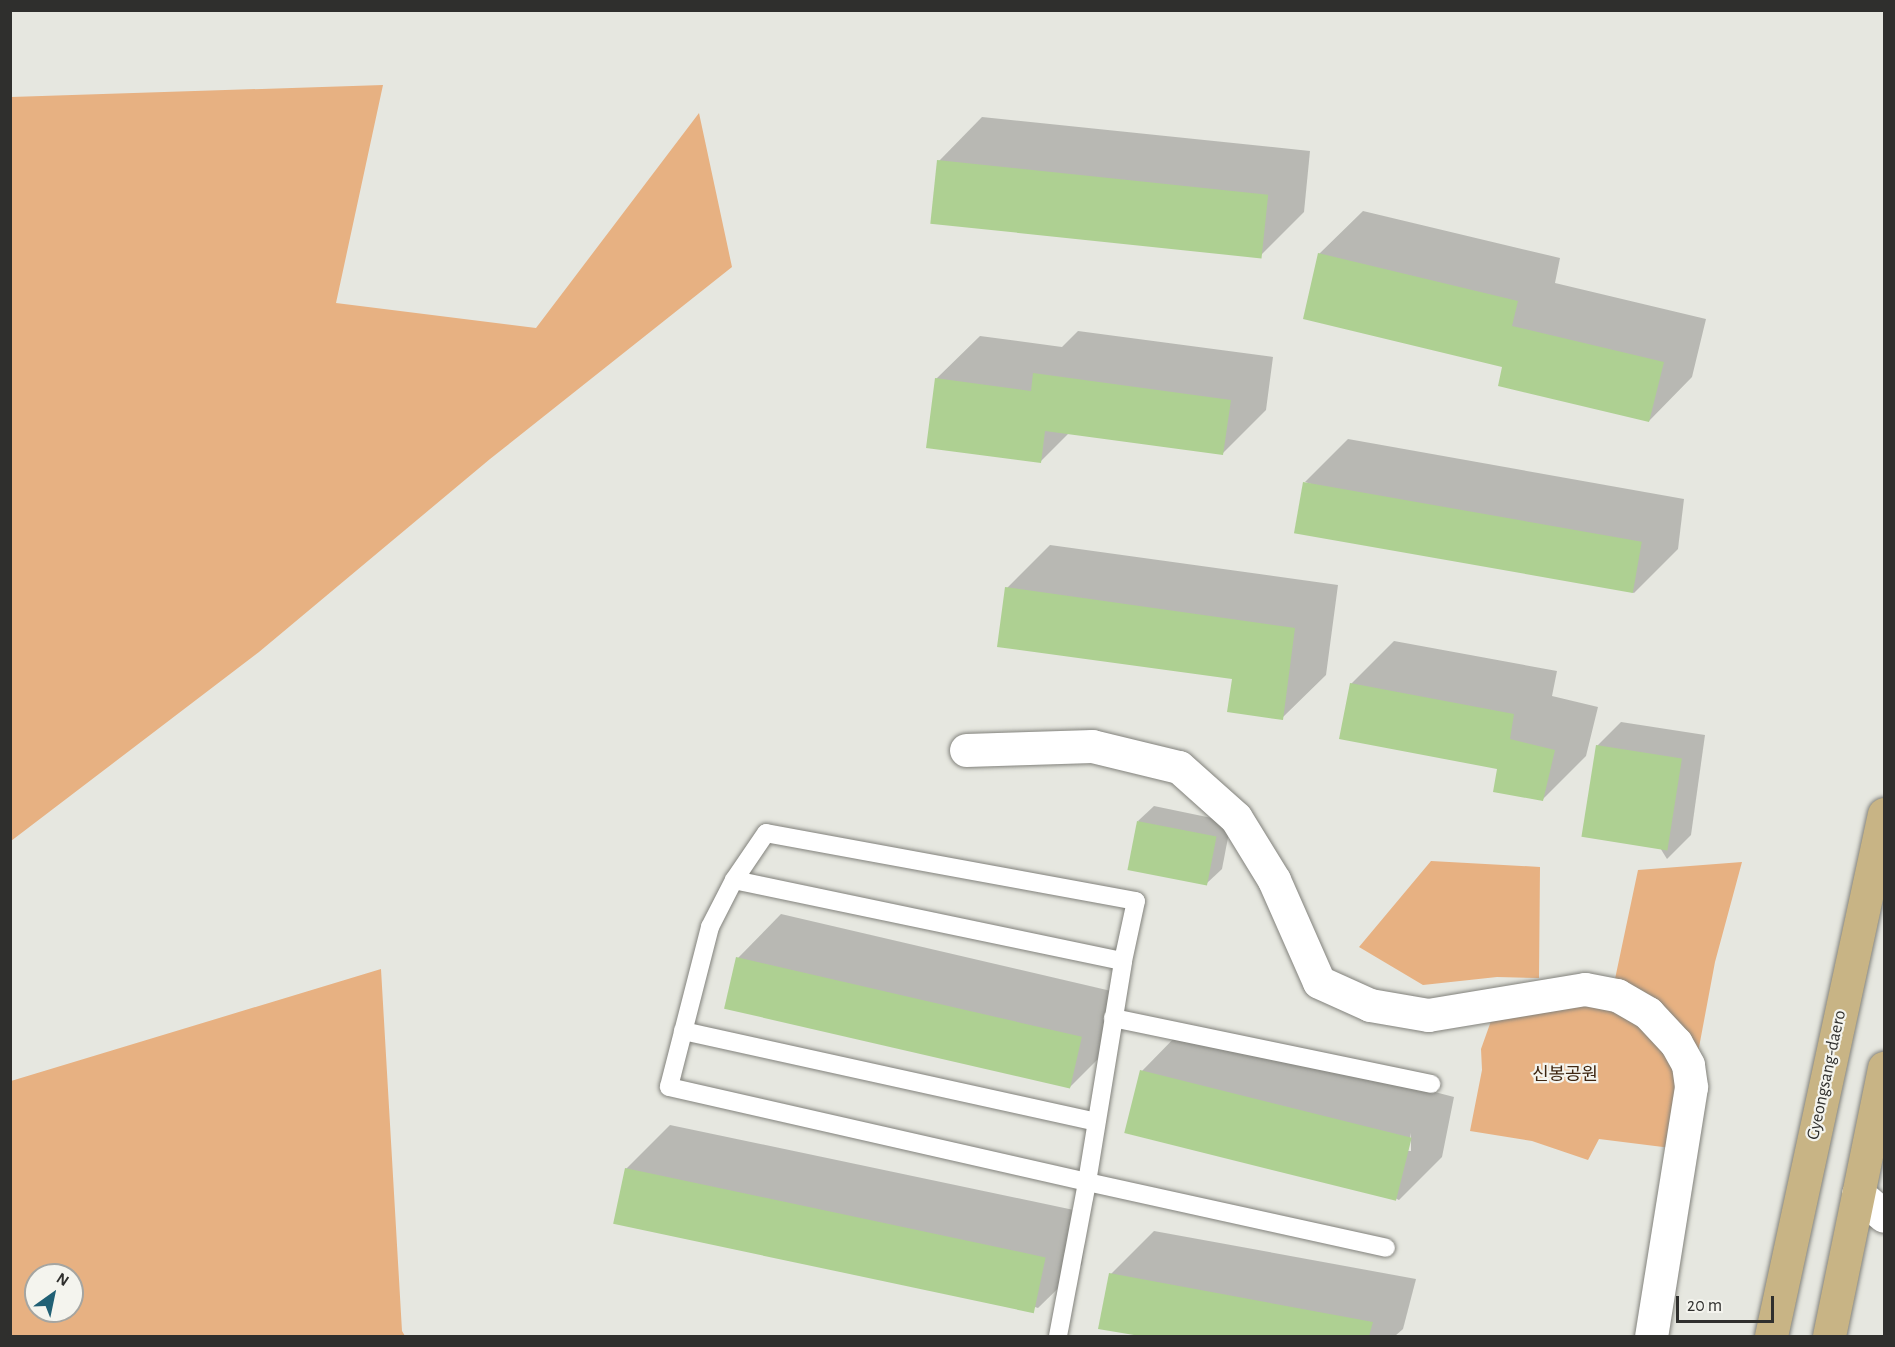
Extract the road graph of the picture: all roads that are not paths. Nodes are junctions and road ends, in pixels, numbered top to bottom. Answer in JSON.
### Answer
{"nodes":[{"id":1,"x":966,"y":750,"type":"dead end"},
{"id":2,"x":1884,"y":814,"type":"edge"},
{"id":3,"x":734,"y":880,"type":"junction"},
{"id":4,"x":1123,"y":961,"type":"junction"},
{"id":5,"x":1113,"y":1018,"type":"junction"},
{"id":6,"x":682,"y":1032,"type":"junction"},
{"id":7,"x":1884,"y":1068,"type":"edge"},
{"id":8,"x":1431,"y":1084,"type":"dead end"},
{"id":9,"x":1096,"y":1122,"type":"junction"},
{"id":10,"x":1087,"y":1182,"type":"junction"},
{"id":11,"x":1858,"y":1194,"type":"junction"},
{"id":12,"x":1884,"y":1216,"type":"edge"},
{"id":13,"x":1386,"y":1248,"type":"dead end"},
{"id":14,"x":1058,"y":1336,"type":"edge"},
{"id":15,"x":1651,"y":1336,"type":"edge"},
{"id":16,"x":1771,"y":1336,"type":"edge"},
{"id":17,"x":1829,"y":1336,"type":"edge"}],
"edges":[{"from":1,"to":15,"type":"street"},
{"from":2,"to":16,"type":"main road","name":"Gyeongsang-daero"},
{"from":3,"to":4,"type":"lane"},
{"from":3,"to":4,"type":"lane"},
{"from":3,"to":6,"type":"lane"},
{"from":4,"to":5,"type":"lane"},
{"from":5,"to":8,"type":"lane"},
{"from":5,"to":9,"type":"lane"},
{"from":6,"to":9,"type":"lane"},
{"from":6,"to":10,"type":"lane"},
{"from":7,"to":11,"type":"main road"},
{"from":9,"to":10,"type":"lane"},
{"from":10,"to":13,"type":"lane"},
{"from":10,"to":14,"type":"lane"},
{"from":11,"to":12,"type":"street"},
{"from":11,"to":17,"type":"main road"}]}
